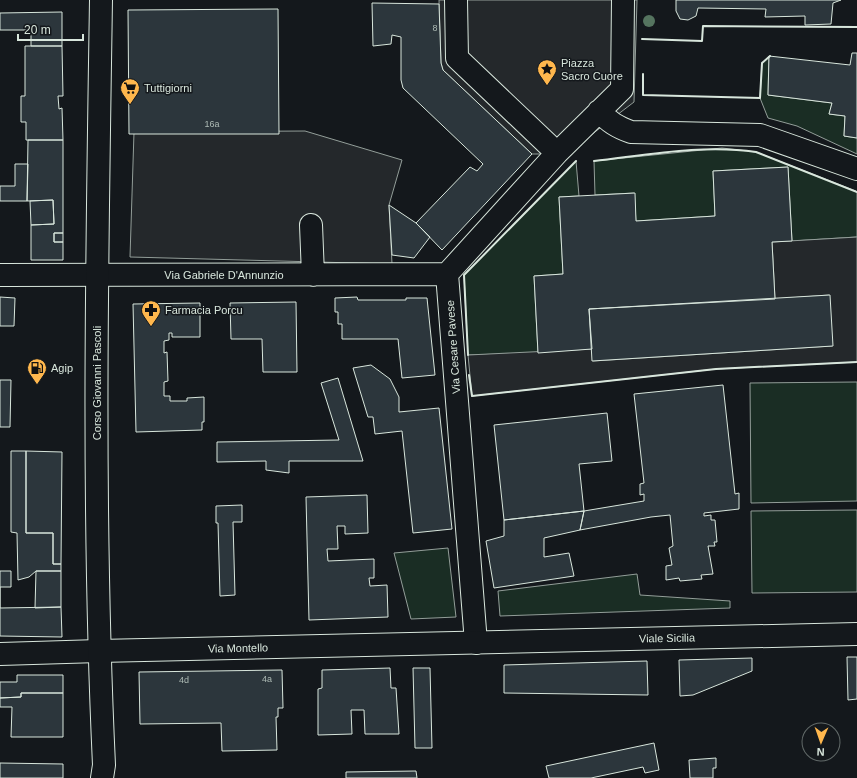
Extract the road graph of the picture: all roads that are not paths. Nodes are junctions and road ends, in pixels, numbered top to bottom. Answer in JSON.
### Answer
{"nodes":[{"id":1,"x":101,"y":0,"type":"edge"},
{"id":2,"x":456,"y":0,"type":"edge"},
{"id":3,"x":623,"y":0,"type":"edge"},
{"id":4,"x":599,"y":111,"type":"junction"},
{"id":5,"x":557,"y":153,"type":"junction"},
{"id":6,"x":857,"y":169,"type":"edge"},
{"id":7,"x":311,"y":225,"type":"dead end"},
{"id":8,"x":447,"y":274,"type":"junction"},
{"id":9,"x":0,"y":275,"type":"edge"},
{"id":10,"x":96,"y":275,"type":"junction"},
{"id":11,"x":313,"y":275,"type":"junction"},
{"id":12,"x":857,"y":634,"type":"edge"},
{"id":13,"x":476,"y":643,"type":"junction"},
{"id":14,"x":99,"y":651,"type":"junction"},
{"id":15,"x":0,"y":654,"type":"edge"},
{"id":16,"x":105,"y":774,"type":"edge"}],
"edges":[{"from":1,"to":10,"type":"street","name":"Corso Giovanni Pascoli"},
{"from":2,"to":5,"type":"street"},
{"from":3,"to":4,"type":"street"},
{"from":4,"to":5,"type":"street"},
{"from":4,"to":6,"type":"street"},
{"from":5,"to":8,"type":"street"},
{"from":7,"to":11,"type":"street"},
{"from":8,"to":11,"type":"street","name":"Via Gabriele D'Annunzio"},
{"from":8,"to":13,"type":"street","name":"Via Cesare Pavese"},
{"from":9,"to":10,"type":"street","name":"Via Gabriele D'Annunzio"},
{"from":10,"to":11,"type":"street","name":"Via Gabriele D'Annunzio"},
{"from":10,"to":14,"type":"street","name":"Corso Giovanni Pascoli"},
{"from":12,"to":13,"type":"street","name":"Viale Sicilia"},
{"from":13,"to":14,"type":"street","name":"Via Montello"},
{"from":14,"to":15,"type":"street","name":"Via Montello"},
{"from":14,"to":16,"type":"street","name":"Corso Giovanni Pascoli"}]}
